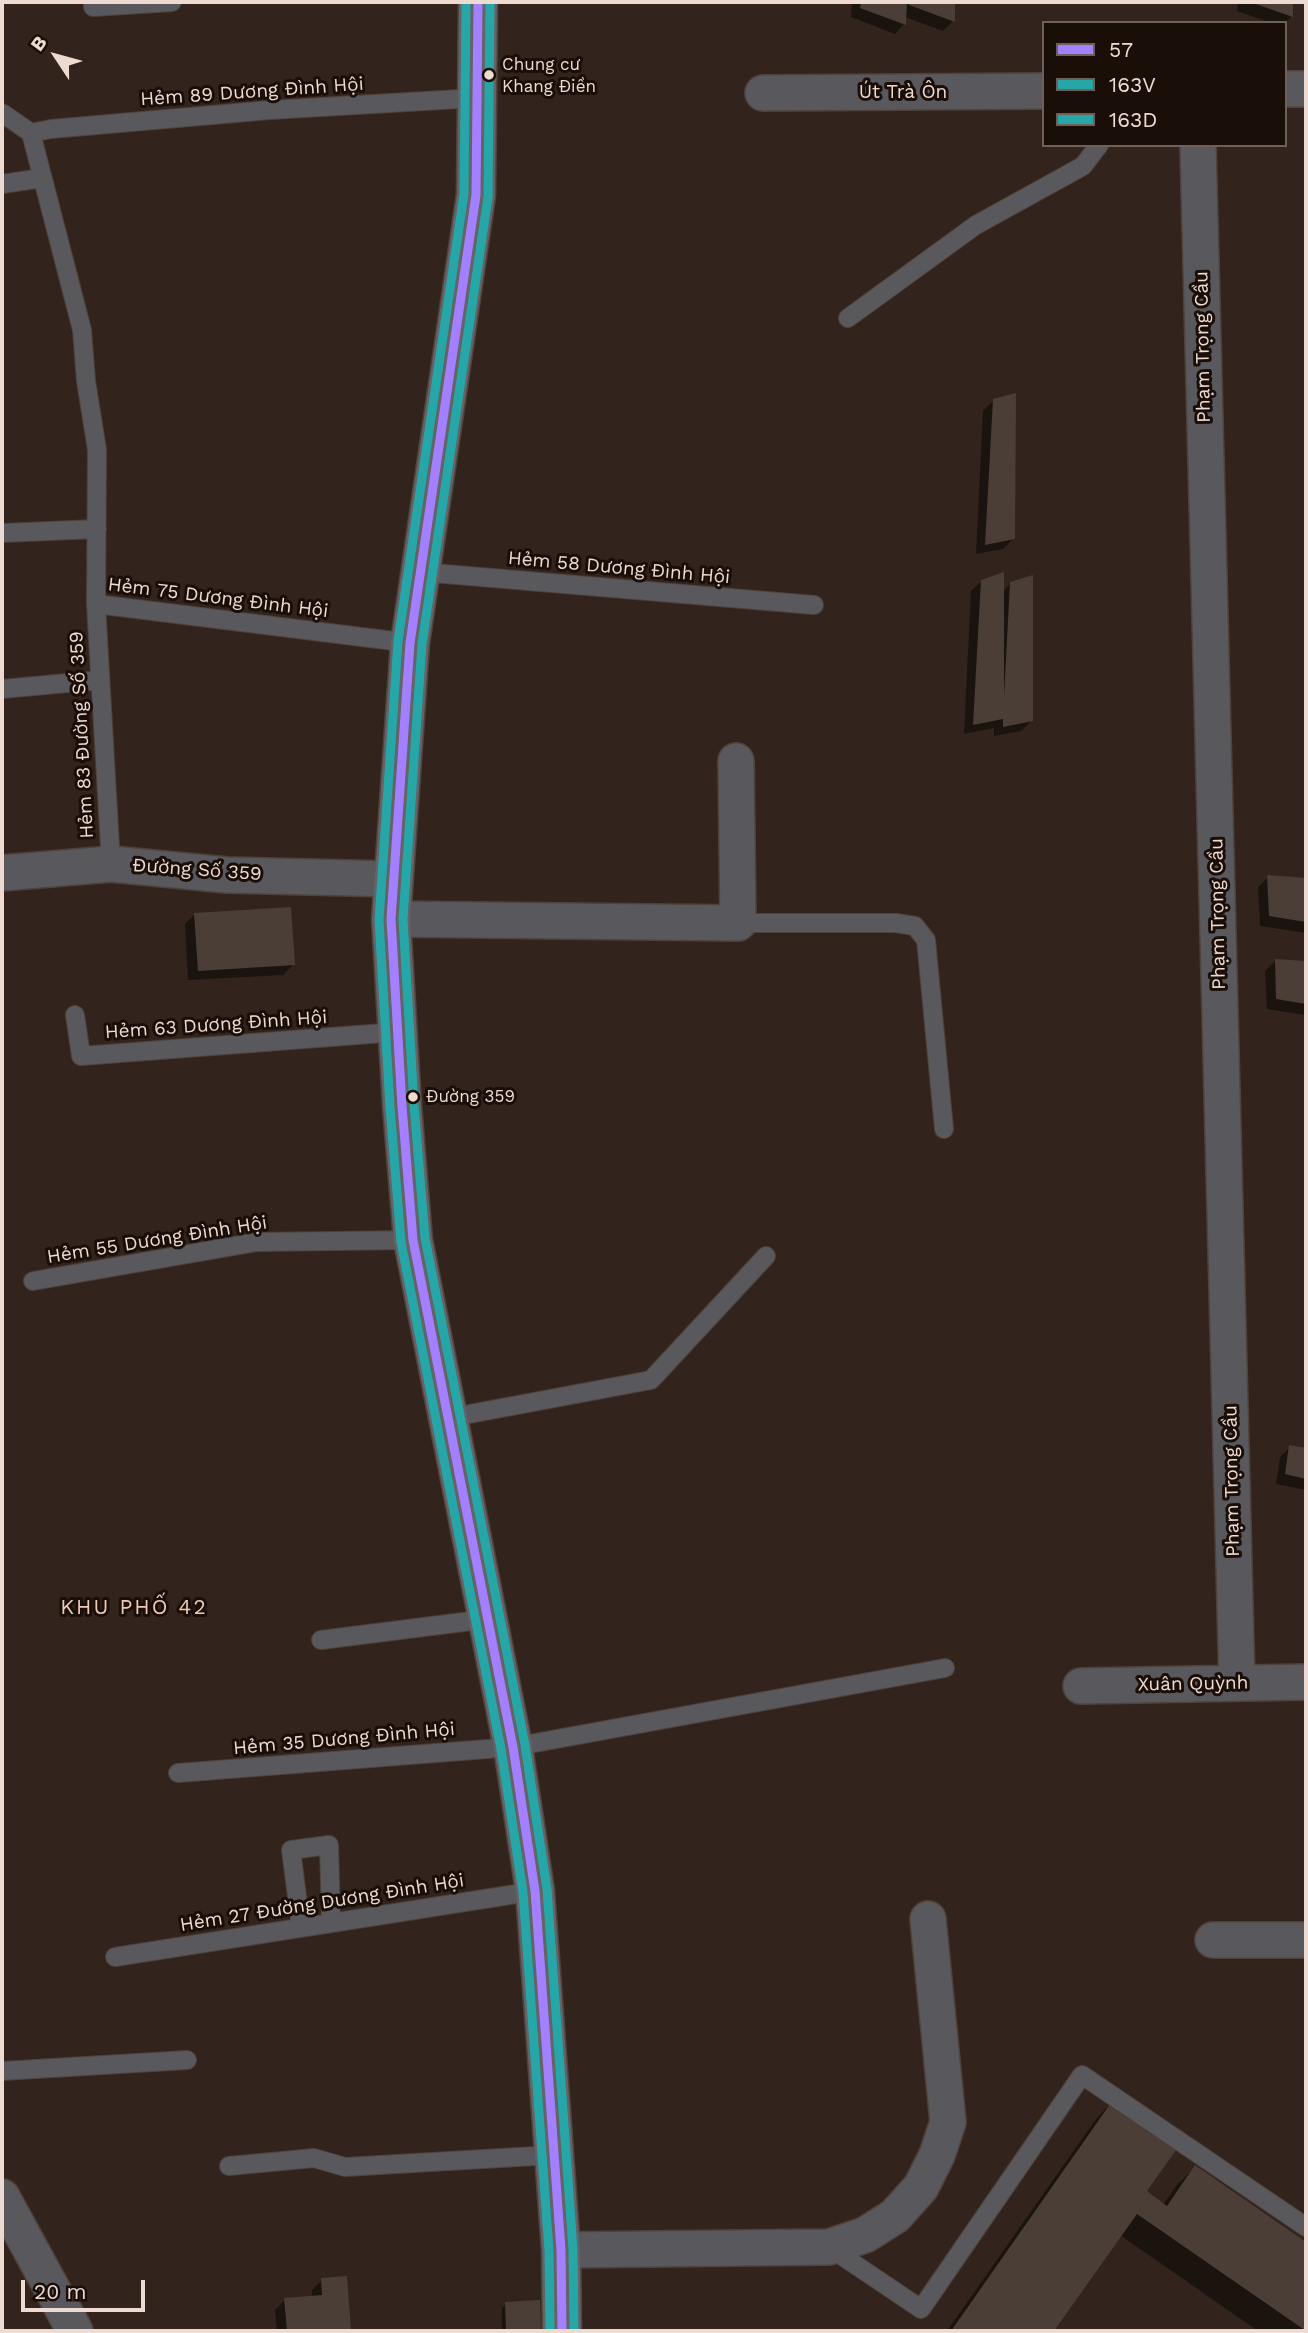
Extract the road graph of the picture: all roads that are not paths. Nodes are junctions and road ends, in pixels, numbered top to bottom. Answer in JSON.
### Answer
{"nodes":[{"id":1,"x":93,"y":2,"type":"edge"},
{"id":2,"x":172,"y":2,"type":"edge"},
{"id":3,"x":478,"y":2,"type":"edge"},
{"id":4,"x":1287,"y":89,"type":"edge"},
{"id":5,"x":1306,"y":89,"type":"edge"},
{"id":6,"x":1042,"y":90,"type":"edge"},
{"id":7,"x":763,"y":93,"type":"dead end"},
{"id":8,"x":477,"y":98,"type":"junction"},
{"id":9,"x":2,"y":113,"type":"edge"},
{"id":10,"x":31,"y":133,"type":"junction"},
{"id":11,"x":1097,"y":147,"type":"edge"},
{"id":12,"x":1198,"y":147,"type":"edge"},
{"id":13,"x":42,"y":178,"type":"junction"},
{"id":14,"x":2,"y":184,"type":"edge"},
{"id":15,"x":848,"y":318,"type":"dead end"},
{"id":16,"x":97,"y":529,"type":"junction"},
{"id":17,"x":2,"y":533,"type":"edge"},
{"id":18,"x":421,"y":572,"type":"junction"},
{"id":19,"x":96,"y":604,"type":"junction"},
{"id":20,"x":814,"y":605,"type":"dead end"},
{"id":21,"x":410,"y":643,"type":"junction"},
{"id":22,"x":100,"y":680,"type":"junction"},
{"id":23,"x":2,"y":689,"type":"edge"},
{"id":24,"x":736,"y":761,"type":"dead end"},
{"id":25,"x":111,"y":864,"type":"junction"},
{"id":26,"x":2,"y":873,"type":"edge"},
{"id":27,"x":392,"y":879,"type":"junction"},
{"id":28,"x":391,"y":919,"type":"junction"},
{"id":29,"x":738,"y":923,"type":"junction"},
{"id":30,"x":75,"y":1015,"type":"dead end"},
{"id":31,"x":397,"y":1032,"type":"junction"},
{"id":32,"x":944,"y":1129,"type":"dead end"},
{"id":33,"x":413,"y":1240,"type":"junction"},
{"id":34,"x":766,"y":1256,"type":"dead end"},
{"id":35,"x":33,"y":1281,"type":"dead end"},
{"id":36,"x":447,"y":1418,"type":"junction"},
{"id":37,"x":487,"y":1619,"type":"junction"},
{"id":38,"x":321,"y":1640,"type":"dead end"},
{"id":39,"x":945,"y":1668,"type":"dead end"},
{"id":40,"x":1306,"y":1682,"type":"edge"},
{"id":41,"x":1237,"y":1683,"type":"junction"},
{"id":42,"x":1081,"y":1686,"type":"dead end"},
{"id":43,"x":513,"y":1747,"type":"junction"},
{"id":44,"x":178,"y":1773,"type":"dead end"},
{"id":45,"x":535,"y":1891,"type":"junction"},
{"id":46,"x":928,"y":1919,"type":"dead end"},
{"id":47,"x":331,"y":1922,"type":"junction"},
{"id":48,"x":301,"y":1927,"type":"junction"},
{"id":49,"x":1213,"y":1940,"type":"dead end"},
{"id":50,"x":1306,"y":1940,"type":"edge"},
{"id":51,"x":116,"y":1957,"type":"dead end"},
{"id":52,"x":187,"y":2060,"type":"dead end"},
{"id":53,"x":2,"y":2071,"type":"edge"},
{"id":54,"x":553,"y":2155,"type":"junction"},
{"id":55,"x":229,"y":2166,"type":"dead end"},
{"id":56,"x":2,"y":2197,"type":"edge"},
{"id":57,"x":1306,"y":2227,"type":"edge"},
{"id":58,"x":829,"y":2247,"type":"junction"},
{"id":59,"x":561,"y":2250,"type":"junction"},
{"id":60,"x":75,"y":2331,"type":"edge"},
{"id":61,"x":562,"y":2331,"type":"edge"}],
"edges":[{"from":1,"to":2,"type":"lane"},
{"from":3,"to":8,"type":"street"},
{"from":4,"to":5,"type":"street"},
{"from":6,"to":7,"type":"street","name":"Út Trà Ôn"},
{"from":8,"to":10,"type":"lane","name":"Hẻm 89 Dương Đình Hội"},
{"from":8,"to":18,"type":"street"},
{"from":9,"to":10,"type":"lane"},
{"from":10,"to":13,"type":"lane"},
{"from":11,"to":15,"type":"lane"},
{"from":12,"to":41,"type":"street","name":"Phạm Trọng Cầu"},
{"from":13,"to":14,"type":"lane"},
{"from":13,"to":16,"type":"lane","name":"Hẻm 75 Dương Đình Hội"},
{"from":16,"to":17,"type":"lane"},
{"from":16,"to":19,"type":"lane","name":"Hẻm 75 Dương Đình Hội"},
{"from":18,"to":20,"type":"lane","name":"Hẻm 58 Dương Đình Hội"},
{"from":18,"to":21,"type":"street"},
{"from":19,"to":21,"type":"lane","name":"Hẻm 75 Dương Đình Hội"},
{"from":19,"to":22,"type":"lane","name":"Hẻm 83 Đường Số 359"},
{"from":21,"to":27,"type":"street"},
{"from":22,"to":23,"type":"lane"},
{"from":22,"to":25,"type":"lane","name":"Hẻm 83 Đường Số 359"},
{"from":24,"to":29,"type":"street"},
{"from":25,"to":26,"type":"street","name":"Đường Số 359"},
{"from":25,"to":27,"type":"street","name":"Đường Số 359"},
{"from":27,"to":28,"type":"street"},
{"from":28,"to":29,"type":"street"},
{"from":28,"to":31,"type":"street"},
{"from":29,"to":32,"type":"lane"},
{"from":30,"to":31,"type":"lane","name":"Hẻm 63 Dương Đình Hội"},
{"from":31,"to":33,"type":"street"},
{"from":33,"to":35,"type":"lane","name":"Hẻm 55 Dương Đình Hội"},
{"from":33,"to":36,"type":"street"},
{"from":34,"to":36,"type":"lane"},
{"from":36,"to":37,"type":"street"},
{"from":37,"to":38,"type":"lane"},
{"from":37,"to":43,"type":"street"},
{"from":39,"to":43,"type":"lane","name":"Hẻm 35 Dương Đình Hội"},
{"from":40,"to":41,"type":"street","name":"Xuân Quỳnh"},
{"from":41,"to":42,"type":"street","name":"Xuân Quỳnh"},
{"from":43,"to":44,"type":"lane","name":"Hẻm 35 Dương Đình Hội"},
{"from":43,"to":45,"type":"street"},
{"from":45,"to":47,"type":"lane","name":"Hẻm 27 Đường Dương Đình Hội"},
{"from":45,"to":54,"type":"street"},
{"from":46,"to":58,"type":"street"},
{"from":47,"to":48,"type":"lane","name":"Hẻm 27 Đường Dương Đình Hội"},
{"from":47,"to":48,"type":"lane"},
{"from":48,"to":51,"type":"lane","name":"Hẻm 27 Đường Dương Đình Hội"},
{"from":49,"to":50,"type":"street"},
{"from":52,"to":53,"type":"lane"},
{"from":54,"to":55,"type":"lane"},
{"from":54,"to":59,"type":"street"},
{"from":56,"to":60,"type":"street"},
{"from":57,"to":58,"type":"lane"},
{"from":58,"to":59,"type":"street"},
{"from":59,"to":61,"type":"street"}]}
